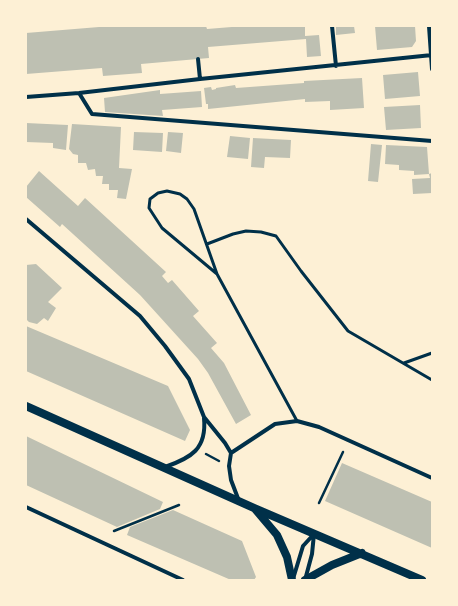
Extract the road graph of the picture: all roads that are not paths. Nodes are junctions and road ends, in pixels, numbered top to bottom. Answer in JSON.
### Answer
{"nodes":[{"id":1,"x":332,"y":26,"type":"edge"},
{"id":2,"x":429,"y":26,"type":"edge"},
{"id":3,"x":432,"y":55,"type":"edge"},
{"id":4,"x":198,"y":59,"type":"dead end"},
{"id":5,"x":336,"y":66,"type":"junction"},
{"id":6,"x":432,"y":68,"type":"edge"},
{"id":7,"x":200,"y":79,"type":"junction"},
{"id":8,"x":79,"y":93,"type":"junction"},
{"id":9,"x":26,"y":97,"type":"edge"},
{"id":10,"x":432,"y":141,"type":"edge"},
{"id":11,"x":26,"y":219,"type":"edge"},
{"id":12,"x":207,"y":244,"type":"junction"},
{"id":13,"x":217,"y":274,"type":"junction"},
{"id":14,"x":432,"y":353,"type":"edge"},
{"id":15,"x":404,"y":362,"type":"junction"},
{"id":16,"x":432,"y":380,"type":"edge"},
{"id":17,"x":26,"y":406,"type":"edge"},
{"id":18,"x":204,"y":417,"type":"junction"},
{"id":19,"x":297,"y":421,"type":"junction"},
{"id":20,"x":231,"y":453,"type":"junction"},
{"id":21,"x":165,"y":468,"type":"junction"},
{"id":22,"x":432,"y":478,"type":"edge"},
{"id":23,"x":239,"y":501,"type":"junction"},
{"id":24,"x":26,"y":507,"type":"edge"},
{"id":25,"x":254,"y":508,"type":"junction"},
{"id":26,"x":314,"y":533,"type":"junction"},
{"id":27,"x":362,"y":553,"type":"junction"},
{"id":28,"x":183,"y":580,"type":"edge"},
{"id":29,"x":293,"y":580,"type":"edge"},
{"id":30,"x":305,"y":580,"type":"edge"},
{"id":31,"x":422,"y":580,"type":"edge"}],
"edges":[{"from":1,"to":5,"type":"street"},
{"from":2,"to":3,"type":"street"},
{"from":3,"to":5,"type":"street"},
{"from":3,"to":6,"type":"street"},
{"from":4,"to":7,"type":"street"},
{"from":5,"to":7,"type":"street"},
{"from":7,"to":8,"type":"street"},
{"from":8,"to":9,"type":"street"},
{"from":8,"to":10,"type":"street"},
{"from":11,"to":18,"type":"street"},
{"from":12,"to":13,"type":"lane"},
{"from":12,"to":13,"type":"lane"},
{"from":12,"to":15,"type":"lane"},
{"from":13,"to":19,"type":"lane"},
{"from":14,"to":15,"type":"lane"},
{"from":15,"to":16,"type":"lane"},
{"from":17,"to":21,"type":"main road"},
{"from":18,"to":20,"type":"street"},
{"from":18,"to":21,"type":"street"},
{"from":19,"to":20,"type":"street"},
{"from":19,"to":22,"type":"street"},
{"from":20,"to":23,"type":"street"},
{"from":21,"to":23,"type":"main road"},
{"from":23,"to":25,"type":"main road"},
{"from":24,"to":28,"type":"street"},
{"from":25,"to":26,"type":"main road"},
{"from":25,"to":29,"type":"main road"},
{"from":26,"to":27,"type":"main road"},
{"from":26,"to":29,"type":"street"},
{"from":26,"to":30,"type":"street"},
{"from":27,"to":30,"type":"main road"},
{"from":27,"to":31,"type":"main road"}]}
